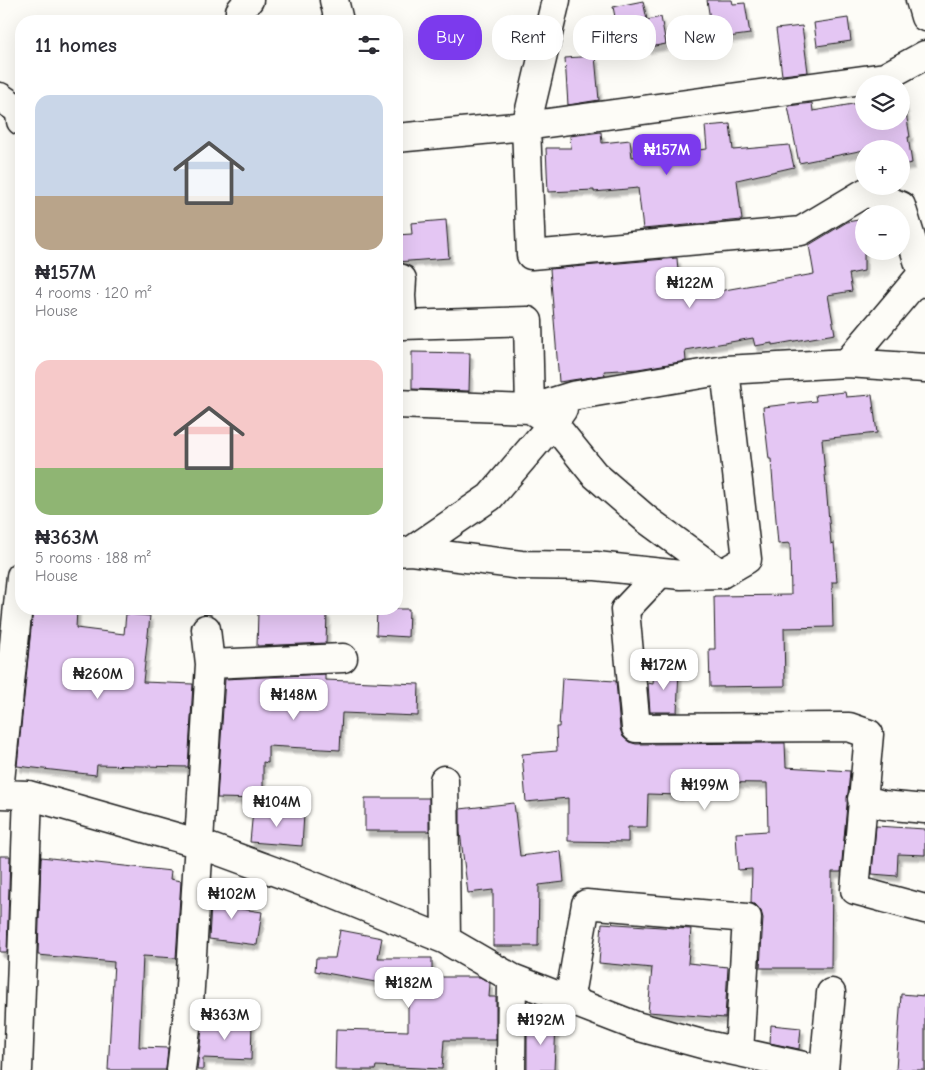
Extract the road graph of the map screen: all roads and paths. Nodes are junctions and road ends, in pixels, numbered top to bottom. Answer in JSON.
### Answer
{"nodes":[{"id":1,"x":334,"y":0,"type":"edge"},
{"id":2,"x":556,"y":0,"type":"edge"},
{"id":3,"x":920,"y":0,"type":"edge"},
{"id":4,"x":338,"y":15,"type":"edge"},
{"id":5,"x":925,"y":17,"type":"edge"},
{"id":6,"x":925,"y":55,"type":"edge"},
{"id":7,"x":526,"y":126,"type":"junction"},
{"id":8,"x":403,"y":137,"type":"edge"},
{"id":9,"x":924,"y":274,"type":"edge"},
{"id":10,"x":403,"y":325,"type":"edge"},
{"id":11,"x":847,"y":363,"type":"junction"},
{"id":12,"x":925,"y":368,"type":"edge"},
{"id":13,"x":725,"y":370,"type":"junction"},
{"id":14,"x":572,"y":396,"type":"junction"},
{"id":15,"x":403,"y":404,"type":"edge"},
{"id":16,"x":530,"y":409,"type":"junction"},
{"id":17,"x":553,"y":423,"type":"junction"},
{"id":18,"x":403,"y":552,"type":"edge"},
{"id":19,"x":660,"y":573,"type":"junction"},
{"id":20,"x":720,"y":574,"type":"junction"},
{"id":21,"x":17,"y":615,"type":"edge"},
{"id":22,"x":206,"y":628,"type":"dead end"},
{"id":23,"x":343,"y":658,"type":"dead end"},
{"id":24,"x":210,"y":664,"type":"junction"},
{"id":25,"x":444,"y":780,"type":"dead end"},
{"id":26,"x":0,"y":781,"type":"edge"},
{"id":27,"x":0,"y":794,"type":"edge"},
{"id":28,"x":28,"y":796,"type":"junction"},
{"id":29,"x":862,"y":800,"type":"junction"},
{"id":30,"x":925,"y":808,"type":"edge"},
{"id":31,"x":200,"y":844,"type":"junction"},
{"id":32,"x":925,"y":909,"type":"edge"},
{"id":33,"x":446,"y":940,"type":"junction"},
{"id":34,"x":512,"y":978,"type":"junction"},
{"id":35,"x":831,"y":993,"type":"dead end"},
{"id":36,"x":568,"y":1001,"type":"junction"},
{"id":37,"x":739,"y":1052,"type":"junction"},
{"id":38,"x":18,"y":1070,"type":"edge"},
{"id":39,"x":181,"y":1070,"type":"edge"},
{"id":40,"x":511,"y":1070,"type":"edge"},
{"id":41,"x":823,"y":1070,"type":"edge"}],
"edges":[{"from":1,"to":4,"type":"street"},
{"from":2,"to":7,"type":"street"},
{"from":3,"to":5,"type":"street"},
{"from":6,"to":7,"type":"street"},
{"from":7,"to":8,"type":"street"},
{"from":7,"to":9,"type":"street"},
{"from":9,"to":11,"type":"street"},
{"from":10,"to":16,"type":"street"},
{"from":11,"to":12,"type":"street"},
{"from":11,"to":13,"type":"street"},
{"from":13,"to":14,"type":"street"},
{"from":13,"to":20,"type":"street"},
{"from":14,"to":16,"type":"street"},
{"from":14,"to":17,"type":"street"},
{"from":15,"to":16,"type":"street"},
{"from":16,"to":17,"type":"street"},
{"from":17,"to":18,"type":"street"},
{"from":17,"to":20,"type":"street"},
{"from":18,"to":19,"type":"street"},
{"from":19,"to":20,"type":"street"},
{"from":19,"to":29,"type":"street"},
{"from":21,"to":26,"type":"street"},
{"from":22,"to":24,"type":"street"},
{"from":23,"to":24,"type":"street"},
{"from":24,"to":31,"type":"street"},
{"from":25,"to":33,"type":"street"},
{"from":27,"to":28,"type":"street"},
{"from":28,"to":31,"type":"street"},
{"from":28,"to":38,"type":"street"},
{"from":29,"to":30,"type":"street"},
{"from":29,"to":32,"type":"street"},
{"from":31,"to":33,"type":"street"},
{"from":31,"to":39,"type":"street"},
{"from":33,"to":34,"type":"street"},
{"from":34,"to":36,"type":"street"},
{"from":34,"to":40,"type":"street"},
{"from":35,"to":41,"type":"street"},
{"from":36,"to":37,"type":"street"},
{"from":36,"to":37,"type":"street"},
{"from":37,"to":41,"type":"street"}]}
